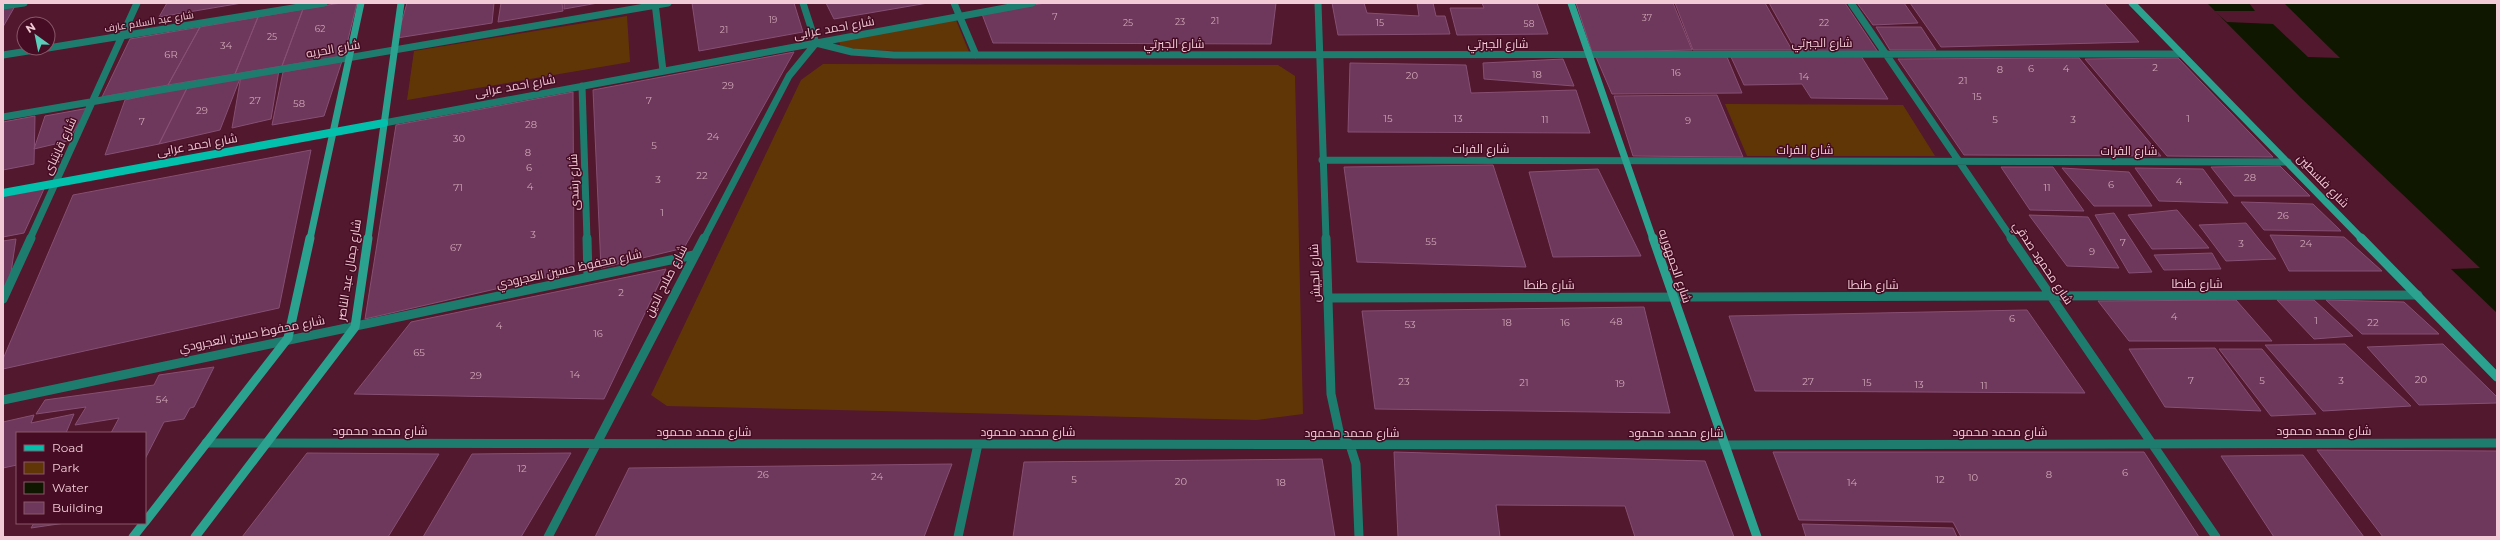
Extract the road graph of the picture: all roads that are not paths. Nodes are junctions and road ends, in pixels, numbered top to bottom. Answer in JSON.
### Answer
{"nodes":[{"id":1,"x":24,"y":3,"type":"edge"},
{"id":2,"x":137,"y":3,"type":"edge"},
{"id":3,"x":324,"y":3,"type":"edge"},
{"id":4,"x":361,"y":3,"type":"edge"},
{"id":5,"x":401,"y":3,"type":"edge"},
{"id":6,"x":668,"y":3,"type":"edge"},
{"id":7,"x":803,"y":3,"type":"edge"},
{"id":8,"x":954,"y":3,"type":"edge"},
{"id":9,"x":1032,"y":3,"type":"edge"},
{"id":10,"x":1318,"y":3,"type":"edge"},
{"id":11,"x":1571,"y":3,"type":"edge"},
{"id":12,"x":1851,"y":3,"type":"edge"},
{"id":13,"x":2132,"y":3,"type":"edge"},
{"id":14,"x":655,"y":4,"type":"edge"},
{"id":15,"x":3,"y":6,"type":"edge"},
{"id":16,"x":960,"y":16,"type":"junction"},
{"id":17,"x":122,"y":36,"type":"junction"},
{"id":18,"x":816,"y":43,"type":"junction"},
{"id":19,"x":56,"y":47,"type":"edge"},
{"id":20,"x":394,"y":50,"type":"junction"},
{"id":21,"x":16,"y":53,"type":"edge"},
{"id":22,"x":1589,"y":54,"type":"junction"},
{"id":23,"x":1886,"y":54,"type":"junction"},
{"id":24,"x":2182,"y":54,"type":"junction"},
{"id":25,"x":3,"y":55,"type":"edge"},
{"id":26,"x":976,"y":55,"type":"junction"},
{"id":27,"x":1319,"y":55,"type":"junction"},
{"id":28,"x":349,"y":58,"type":"junction"},
{"id":29,"x":663,"y":71,"type":"junction"},
{"id":30,"x":582,"y":86,"type":"junction"},
{"id":31,"x":92,"y":102,"type":"junction"},
{"id":32,"x":3,"y":118,"type":"edge"},
{"id":33,"x":384,"y":123,"type":"junction"},
{"id":34,"x":333,"y":132,"type":"junction"},
{"id":35,"x":1322,"y":160,"type":"junction"},
{"id":36,"x":1626,"y":160,"type":"junction"},
{"id":37,"x":1959,"y":161,"type":"junction"},
{"id":38,"x":2288,"y":162,"type":"junction"},
{"id":39,"x":55,"y":183,"type":"junction"},
{"id":40,"x":3,"y":193,"type":"edge"},
{"id":41,"x":694,"y":255,"type":"junction"},
{"id":42,"x":588,"y":277,"type":"junction"},
{"id":43,"x":2418,"y":295,"type":"junction"},
{"id":44,"x":2052,"y":296,"type":"junction"},
{"id":45,"x":1674,"y":297,"type":"junction"},
{"id":46,"x":1328,"y":298,"type":"junction"},
{"id":47,"x":3,"y":299,"type":"edge"},
{"id":48,"x":355,"y":327,"type":"junction"},
{"id":49,"x":288,"y":338,"type":"junction"},
{"id":50,"x":2497,"y":377,"type":"edge"},
{"id":51,"x":3,"y":400,"type":"edge"},
{"id":52,"x":206,"y":443,"type":"junction"},
{"id":53,"x":266,"y":443,"type":"junction"},
{"id":54,"x":2497,"y":443,"type":"edge"},
{"id":55,"x":597,"y":444,"type":"junction"},
{"id":56,"x":978,"y":444,"type":"junction"},
{"id":57,"x":2152,"y":444,"type":"junction"},
{"id":58,"x":1350,"y":445,"type":"junction"},
{"id":59,"x":1725,"y":445,"type":"junction"},
{"id":60,"x":146,"y":522,"type":"edge"},
{"id":61,"x":144,"y":524,"type":"edge"},
{"id":62,"x":133,"y":537,"type":"edge"},
{"id":63,"x":195,"y":537,"type":"edge"},
{"id":64,"x":548,"y":537,"type":"edge"},
{"id":65,"x":958,"y":537,"type":"edge"},
{"id":66,"x":1359,"y":537,"type":"edge"},
{"id":67,"x":1757,"y":537,"type":"edge"},
{"id":68,"x":2216,"y":537,"type":"edge"}],
"edges":[{"from":1,"to":15,"type":"street"},
{"from":2,"to":17,"type":"street","name":"شارع قايتباى"},
{"from":3,"to":17,"type":"street","name":"شارع عبد السلام عارف"},
{"from":4,"to":28,"type":"main road"},
{"from":5,"to":20,"type":"main road","name":"شارع جمال عبد الناصر"},
{"from":6,"to":14,"type":"street","name":"شارع الحريه"},
{"from":7,"to":18,"type":"street"},
{"from":8,"to":16,"type":"street"},
{"from":9,"to":16,"type":"street","name":"شارع احمد عرابى"},
{"from":10,"to":27,"type":"street","name":"شارع الجيش"},
{"from":11,"to":22,"type":"main road","name":"شارع الجمهوريه"},
{"from":12,"to":23,"type":"street","name":"شارع محمود صدقي"},
{"from":13,"to":24,"type":"main road","name":"شارع فلسطين"},
{"from":14,"to":20,"type":"street","name":"شارع الحريه"},
{"from":14,"to":29,"type":"street"},
{"from":16,"to":18,"type":"street","name":"شارع احمد عرابى"},
{"from":16,"to":26,"type":"street"},
{"from":17,"to":19,"type":"street","name":"شارع عبد السلام عارف"},
{"from":17,"to":31,"type":"street","name":"شارع قايتباى"},
{"from":18,"to":26,"type":"street","name":"شارع الجبرتي"},
{"from":18,"to":29,"type":"street","name":"شارع احمد عرابى"},
{"from":18,"to":41,"type":"street","name":"شارع صلاح الدين"},
{"from":20,"to":28,"type":"street","name":"شارع الحريه"},
{"from":20,"to":33,"type":"main road","name":"شارع جمال عبد الناصر"},
{"from":21,"to":25,"type":"street","name":"شارع عبد السلام عارف"},
{"from":22,"to":23,"type":"street","name":"شارع الجبرتي"},
{"from":22,"to":27,"type":"street","name":"شارع الجبرتي"},
{"from":22,"to":36,"type":"main road","name":"شارع الجمهوريه"},
{"from":23,"to":24,"type":"street","name":"شارع الجبرتي"},
{"from":23,"to":37,"type":"street","name":"شارع محمود صدقي"},
{"from":24,"to":38,"type":"main road","name":"شارع فلسطين"},
{"from":26,"to":27,"type":"street","name":"شارع الجبرتي"},
{"from":27,"to":35,"type":"street","name":"شارع الجيش"},
{"from":28,"to":31,"type":"street","name":"شارع الحريه"},
{"from":28,"to":34,"type":"main road"},
{"from":29,"to":30,"type":"street","name":"شارع احمد عرابى"},
{"from":30,"to":33,"type":"street","name":"شارع احمد عرابى"},
{"from":30,"to":42,"type":"street","name":"شارع رشدى"},
{"from":31,"to":32,"type":"street","name":"شارع الحريه"},
{"from":31,"to":39,"type":"street","name":"شارع قايتباى"},
{"from":33,"to":34,"type":"main road","name":"شارع احمد عرابى"},
{"from":33,"to":48,"type":"main road","name":"شارع جمال عبد الناصر"},
{"from":34,"to":39,"type":"main road","name":"شارع احمد عرابى"},
{"from":34,"to":49,"type":"main road"},
{"from":35,"to":36,"type":"street","name":"شارع الفرات"},
{"from":35,"to":46,"type":"street","name":"شارع الجيش"},
{"from":36,"to":37,"type":"street","name":"شارع الفرات"},
{"from":36,"to":45,"type":"main road","name":"شارع الجمهوريه"},
{"from":37,"to":38,"type":"street","name":"شارع الفرات"},
{"from":37,"to":44,"type":"street","name":"شارع محمود صدقي"},
{"from":38,"to":43,"type":"main road","name":"شارع فلسطين"},
{"from":39,"to":40,"type":"main road","name":"شارع احمد عرابى"},
{"from":39,"to":47,"type":"street","name":"شارع قايتباى"},
{"from":41,"to":42,"type":"street","name":"شارع محفوظ حسين العجرودي"},
{"from":41,"to":55,"type":"street","name":"شارع صلاح الدين"},
{"from":42,"to":48,"type":"street","name":"شارع محفوظ حسين العجرودي"},
{"from":43,"to":44,"type":"street","name":"شارع طنطا"},
{"from":43,"to":50,"type":"main road","name":"شارع فلسطين"},
{"from":44,"to":45,"type":"street","name":"شارع طنطا"},
{"from":44,"to":57,"type":"street","name":"شارع محمود صدقي"},
{"from":45,"to":46,"type":"street","name":"شارع طنطا"},
{"from":45,"to":59,"type":"main road","name":"شارع الجمهوريه"},
{"from":46,"to":58,"type":"street","name":"شارع الجيش"},
{"from":48,"to":49,"type":"street","name":"شارع محفوظ حسين العجرودي"},
{"from":48,"to":53,"type":"main road","name":"شارع جمال عبد الناصر"},
{"from":49,"to":51,"type":"street","name":"شارع محفوظ حسين العجرودي"},
{"from":49,"to":52,"type":"main road"},
{"from":52,"to":53,"type":"street","name":"شارع محمد محمود"},
{"from":52,"to":60,"type":"main road"},
{"from":53,"to":55,"type":"street","name":"شارع محمد محمود"},
{"from":53,"to":63,"type":"main road","name":"شارع جمال عبد الناصر"},
{"from":54,"to":57,"type":"street","name":"شارع محمد محمود"},
{"from":55,"to":56,"type":"street","name":"شارع محمد محمود"},
{"from":55,"to":64,"type":"street","name":"شارع صلاح الدين"},
{"from":56,"to":58,"type":"street","name":"شارع محمد محمود"},
{"from":56,"to":65,"type":"street"},
{"from":57,"to":59,"type":"street","name":"شارع محمد محمود"},
{"from":57,"to":68,"type":"street","name":"شارع محمود صدقي"},
{"from":58,"to":59,"type":"street","name":"شارع محمد محمود"},
{"from":58,"to":66,"type":"street","name":"شارع الجيش"},
{"from":59,"to":67,"type":"main road","name":"شارع الجمهوريه"},
{"from":61,"to":62,"type":"main road"}]}
